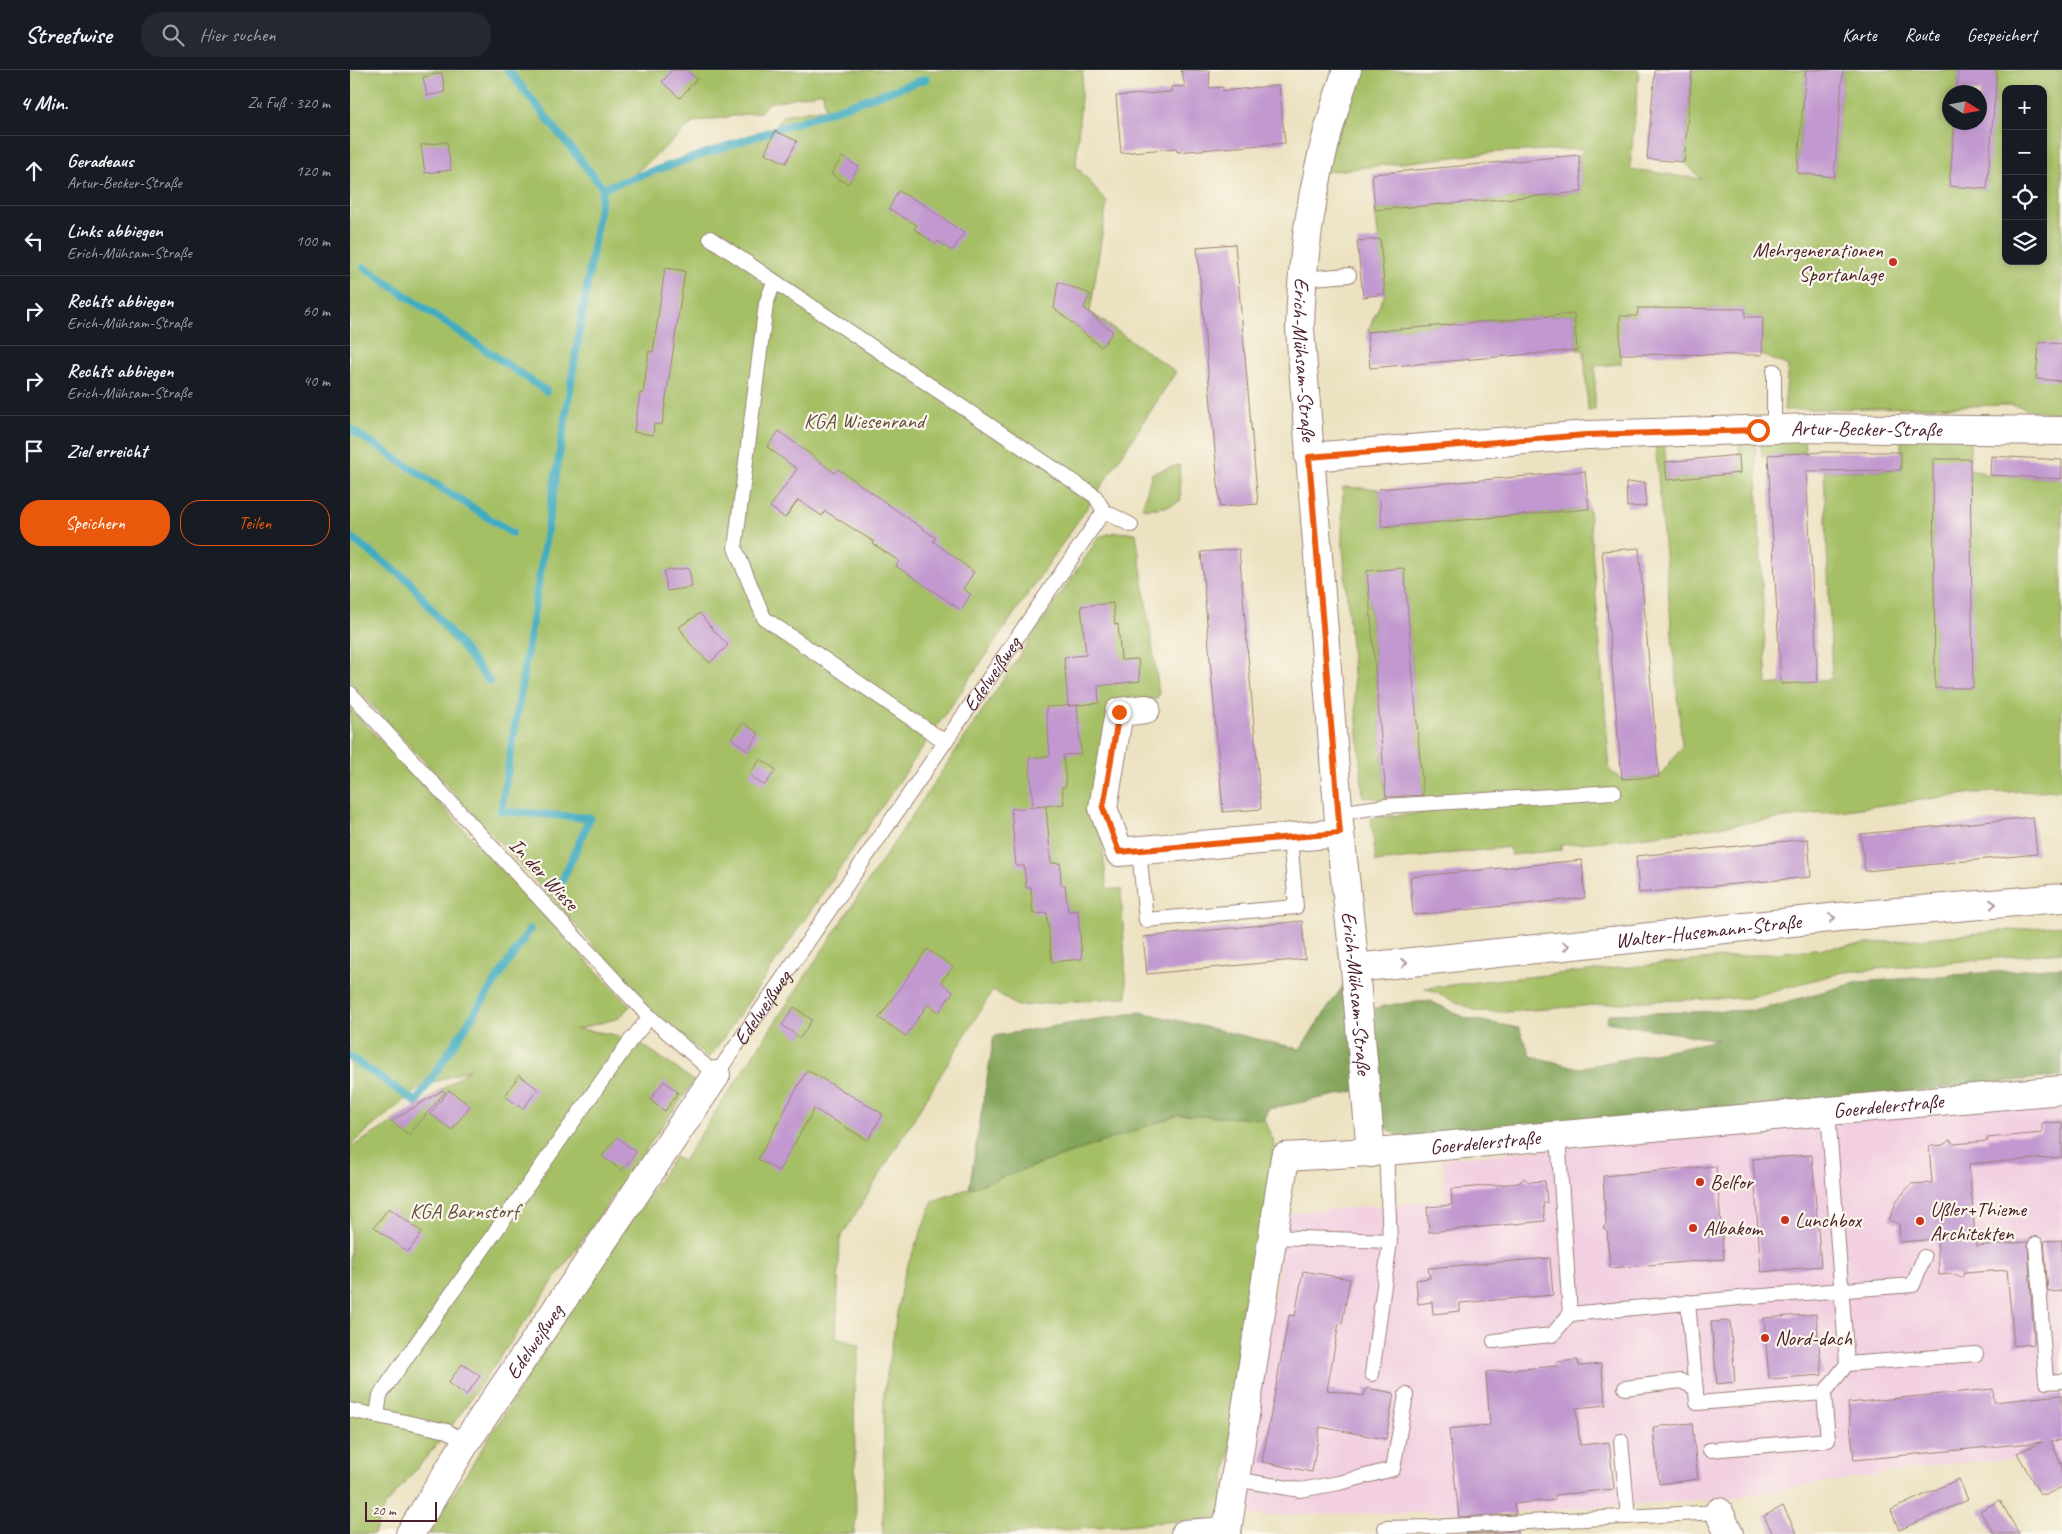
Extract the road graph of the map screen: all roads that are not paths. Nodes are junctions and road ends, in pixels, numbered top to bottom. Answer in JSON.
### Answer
{"nodes":[{"id":1,"x":1347,"y":70,"type":"edge"},
{"id":2,"x":710,"y":238,"type":"dead end"},
{"id":3,"x":1349,"y":275,"type":"dead end"},
{"id":4,"x":1301,"y":279,"type":"junction"},
{"id":5,"x":774,"y":282,"type":"junction"},
{"id":6,"x":1774,"y":371,"type":"dead end"},
{"id":7,"x":1774,"y":429,"type":"junction"},
{"id":8,"x":2062,"y":431,"type":"edge"},
{"id":9,"x":1309,"y":457,"type":"junction"},
{"id":10,"x":1104,"y":511,"type":"junction"},
{"id":11,"x":1132,"y":525,"type":"dead end"},
{"id":12,"x":350,"y":693,"type":"edge"},
{"id":13,"x":1146,"y":709,"type":"dead end"},
{"id":14,"x":944,"y":741,"type":"junction"},
{"id":15,"x":1614,"y":792,"type":"dead end"},
{"id":16,"x":1339,"y":823,"type":"junction"},
{"id":17,"x":1290,"y":838,"type":"junction"},
{"id":18,"x":1139,"y":850,"type":"junction"},
{"id":19,"x":2062,"y":898,"type":"edge"},
{"id":20,"x":1356,"y":968,"type":"junction"},
{"id":21,"x":650,"y":1017,"type":"junction"},
{"id":22,"x":716,"y":1075,"type":"junction"},
{"id":23,"x":2062,"y":1090,"type":"edge"},
{"id":24,"x":1828,"y":1112,"type":"junction"},
{"id":25,"x":1558,"y":1136,"type":"junction"},
{"id":26,"x":1378,"y":1152,"type":"junction"},
{"id":27,"x":1272,"y":1237,"type":"junction"},
{"id":28,"x":1390,"y":1241,"type":"junction"},
{"id":29,"x":2036,"y":1244,"type":"dead end"},
{"id":30,"x":1924,"y":1257,"type":"dead end"},
{"id":31,"x":1840,"y":1291,"type":"junction"},
{"id":32,"x":1688,"y":1302,"type":"junction"},
{"id":33,"x":1570,"y":1314,"type":"junction"},
{"id":34,"x":1494,"y":1341,"type":"dead end"},
{"id":35,"x":1976,"y":1354,"type":"dead end"},
{"id":36,"x":1846,"y":1364,"type":"junction"},
{"id":37,"x":1372,"y":1374,"type":"dead end"},
{"id":38,"x":2062,"y":1381,"type":"edge"},
{"id":39,"x":1625,"y":1388,"type":"dead end"},
{"id":40,"x":1695,"y":1388,"type":"junction"},
{"id":41,"x":1824,"y":1392,"type":"junction"},
{"id":42,"x":1406,"y":1395,"type":"dead end"},
{"id":43,"x":351,"y":1411,"type":"edge"},
{"id":44,"x":377,"y":1416,"type":"junction"},
{"id":45,"x":1621,"y":1441,"type":"dead end"},
{"id":46,"x":466,"y":1442,"type":"junction"},
{"id":47,"x":1710,"y":1450,"type":"dead end"},
{"id":48,"x":1235,"y":1479,"type":"junction"},
{"id":49,"x":1628,"y":1517,"type":"junction"},
{"id":50,"x":1724,"y":1523,"type":"edge"},
{"id":51,"x":1391,"y":1530,"type":"edge"},
{"id":52,"x":410,"y":1534,"type":"edge"},
{"id":53,"x":1185,"y":1534,"type":"edge"}],
"edges":[{"from":1,"to":4,"type":"street","name":"Erich-Mühsam-Straße"},
{"from":2,"to":5,"type":"lane"},
{"from":3,"to":4,"type":"lane"},
{"from":4,"to":9,"type":"street","name":"Erich-Mühsam-Straße"},
{"from":5,"to":10,"type":"lane"},
{"from":5,"to":14,"type":"lane"},
{"from":6,"to":7,"type":"lane"},
{"from":7,"to":8,"type":"street","name":"Artur-Becker-Straße"},
{"from":7,"to":9,"type":"street","name":"Artur-Becker-Straße"},
{"from":9,"to":16,"type":"street","name":"Erich-Mühsam-Straße"},
{"from":10,"to":11,"type":"lane"},
{"from":10,"to":14,"type":"lane","name":"Edelweißweg"},
{"from":12,"to":21,"type":"lane","name":"In der Wiese"},
{"from":13,"to":18,"type":"street"},
{"from":14,"to":22,"type":"lane","name":"Edelweißweg"},
{"from":15,"to":16,"type":"lane"},
{"from":16,"to":17,"type":"street"},
{"from":16,"to":20,"type":"street","name":"Erich-Mühsam-Straße"},
{"from":17,"to":18,"type":"street"},
{"from":17,"to":18,"type":"lane"},
{"from":20,"to":19,"type":"street","name":"Walter-Husemann-Straße","one_way":true},
{"from":20,"to":26,"type":"street","name":"Erich-Mühsam-Straße"},
{"from":21,"to":22,"type":"lane","name":"In der Wiese"},
{"from":21,"to":44,"type":"lane"},
{"from":22,"to":46,"type":"street","name":"Edelweißweg"},
{"from":23,"to":24,"type":"street","name":"Goerdelerstraße"},
{"from":24,"to":25,"type":"street","name":"Goerdelerstraße"},
{"from":24,"to":31,"type":"lane"},
{"from":25,"to":26,"type":"street","name":"Goerdelerstraße"},
{"from":25,"to":33,"type":"lane"},
{"from":26,"to":27,"type":"street","name":"Goerdelerstraße"},
{"from":26,"to":28,"type":"lane"},
{"from":27,"to":28,"type":"lane"},
{"from":27,"to":48,"type":"street","name":"Goerdelerstraße"},
{"from":28,"to":37,"type":"lane"},
{"from":29,"to":38,"type":"lane"},
{"from":30,"to":31,"type":"lane"},
{"from":31,"to":32,"type":"lane"},
{"from":31,"to":36,"type":"lane"},
{"from":32,"to":33,"type":"lane"},
{"from":32,"to":40,"type":"lane"},
{"from":33,"to":34,"type":"lane"},
{"from":35,"to":36,"type":"lane"},
{"from":36,"to":41,"type":"lane"},
{"from":39,"to":40,"type":"lane"},
{"from":40,"to":41,"type":"lane"},
{"from":41,"to":47,"type":"lane"},
{"from":42,"to":48,"type":"lane"},
{"from":43,"to":44,"type":"lane"},
{"from":44,"to":46,"type":"lane"},
{"from":45,"to":49,"type":"lane"},
{"from":46,"to":52,"type":"street","name":"Edelweißweg"},
{"from":48,"to":53,"type":"street","name":"Goerdelerstraße"},
{"from":49,"to":50,"type":"lane"},
{"from":49,"to":51,"type":"lane"}]}
